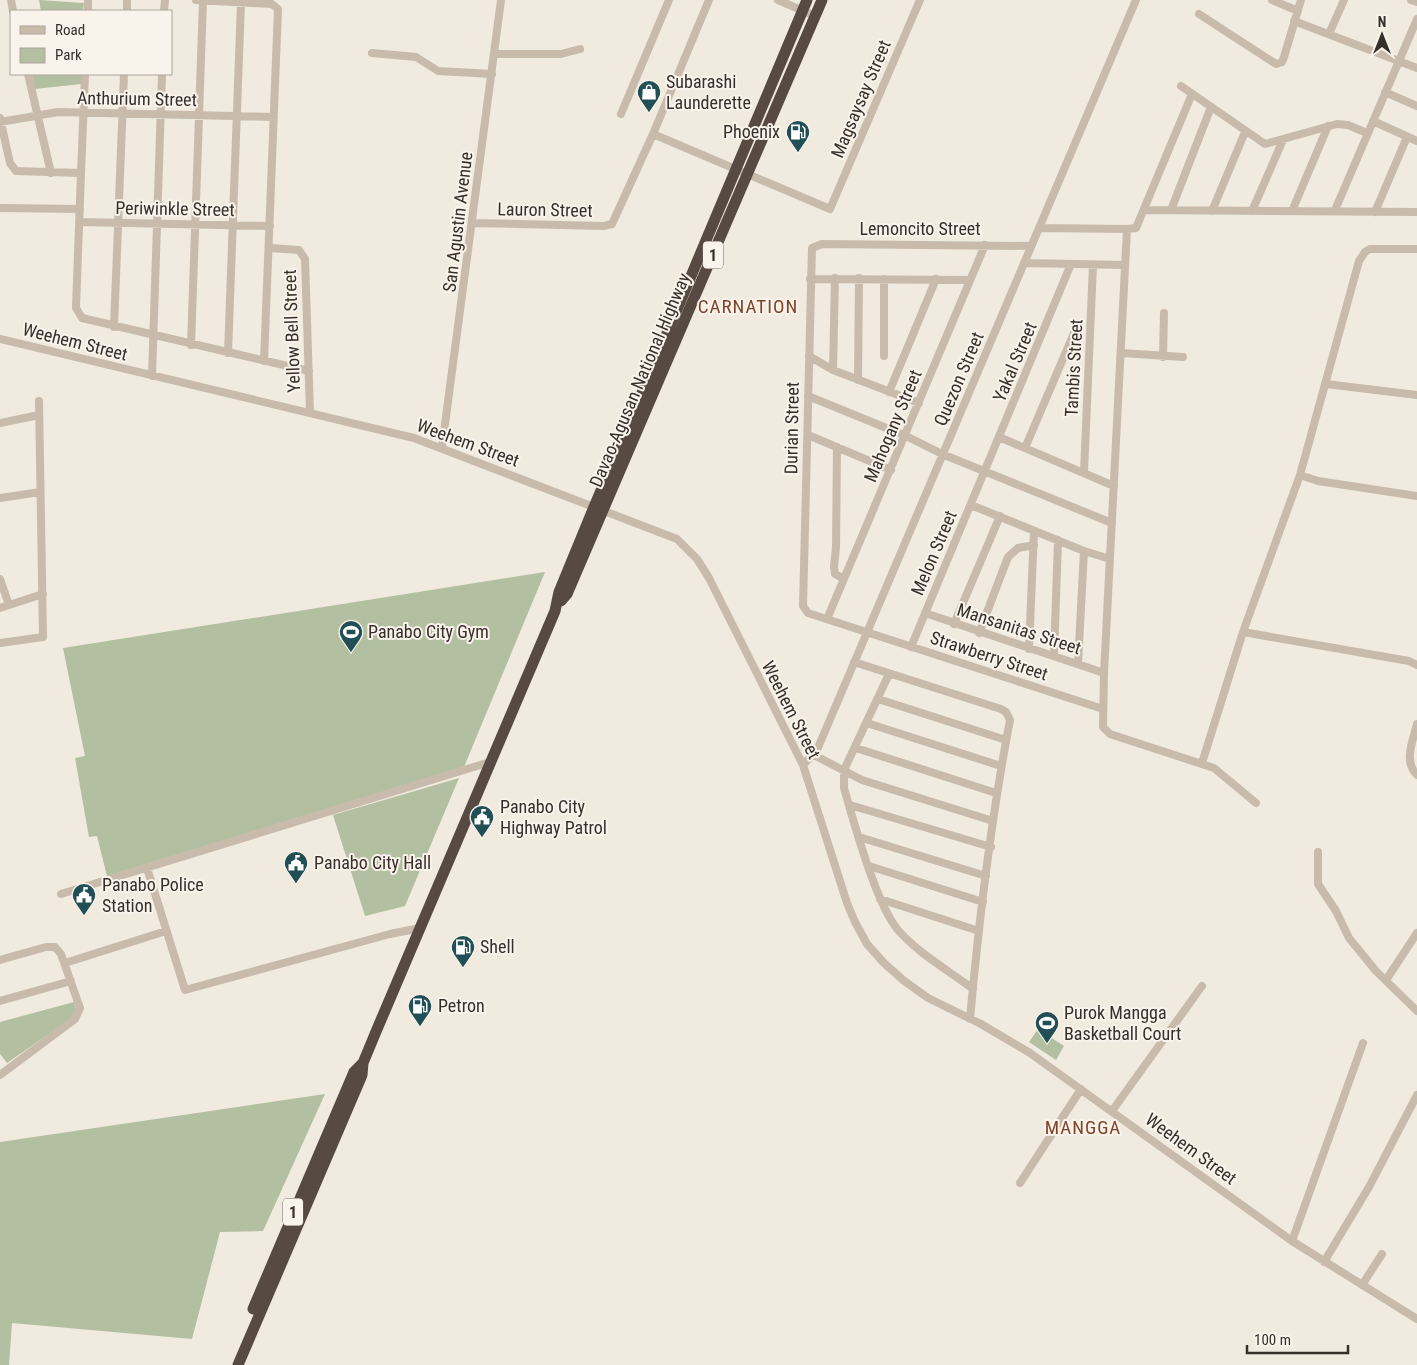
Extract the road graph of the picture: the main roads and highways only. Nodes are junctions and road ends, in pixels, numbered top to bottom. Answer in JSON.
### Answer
{"nodes":[{"id":1,"x":822,"y":0,"type":"edge"},
{"id":2,"x":805,"y":5,"type":"edge"},
{"id":3,"x":747,"y":142,"type":"junction"},
{"id":4,"x":758,"y":148,"type":"junction"},
{"id":5,"x":709,"y":232,"type":"junction"},
{"id":6,"x":720,"y":237,"type":"junction"},
{"id":7,"x":598,"y":508,"type":"junction"},
{"id":8,"x":282,"y":1250,"type":"junction"},
{"id":9,"x":230,"y":1365,"type":"edge"},
{"id":10,"x":238,"y":1365,"type":"edge"}],
"edges":[{"from":1,"to":4,"type":"highway","name":"Davao-Agusan National Highway","number":"1"},
{"from":2,"to":3,"type":"highway","name":"Davao-Agusan National Highway","number":"1"},
{"from":3,"to":4,"type":"highway"},
{"from":3,"to":5,"type":"highway","name":"Davao-Agusan National Highway","number":"1"},
{"from":4,"to":6,"type":"highway","name":"Davao-Agusan National Highway","number":"1"},
{"from":5,"to":6,"type":"highway"},
{"from":5,"to":7,"type":"highway","name":"Davao-Agusan National Highway","number":"1"},
{"from":6,"to":7,"type":"highway","name":"Davao-Agusan National Highway","number":"1"},
{"from":7,"to":8,"type":"highway","name":"Davao-Agusan National Highway","number":"1"},
{"from":8,"to":9,"type":"highway","name":"Davao-Agusan National Highway","number":"1"},
{"from":8,"to":10,"type":"highway","name":"Davao-Agusan National Highway","number":"1"}]}
